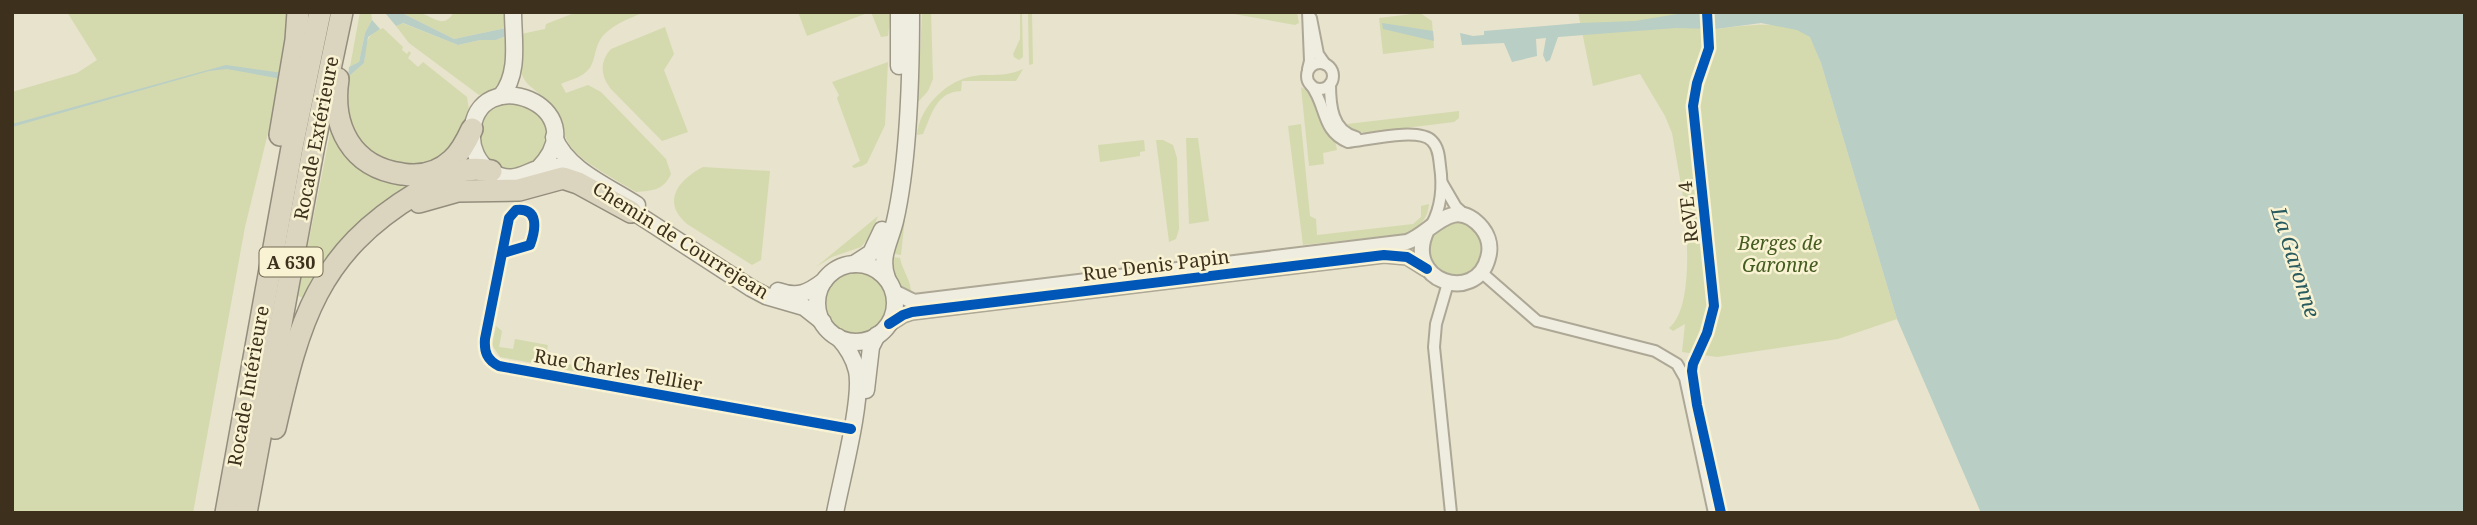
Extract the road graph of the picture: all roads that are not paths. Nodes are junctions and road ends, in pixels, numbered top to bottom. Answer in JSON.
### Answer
{"nodes":[{"id":1,"x":298,"y":12,"type":"edge"},
{"id":2,"x":320,"y":12,"type":"edge"},
{"id":3,"x":342,"y":12,"type":"edge"},
{"id":4,"x":352,"y":12,"type":"edge"},
{"id":5,"x":513,"y":12,"type":"edge"},
{"id":6,"x":899,"y":12,"type":"edge"},
{"id":7,"x":911,"y":12,"type":"edge"},
{"id":8,"x":1308,"y":12,"type":"edge"},
{"id":9,"x":1325,"y":64,"type":"junction"},
{"id":10,"x":1308,"y":69,"type":"junction"},
{"id":11,"x":1330,"y":84,"type":"junction"},
{"id":12,"x":1311,"y":85,"type":"junction"},
{"id":13,"x":501,"y":96,"type":"junction"},
{"id":14,"x":472,"y":129,"type":"junction"},
{"id":15,"x":554,"y":137,"type":"junction"},
{"id":16,"x":1369,"y":140,"type":"junction"},
{"id":17,"x":538,"y":169,"type":"junction"},
{"id":18,"x":491,"y":171,"type":"junction"},
{"id":19,"x":1442,"y":183,"type":"junction"},
{"id":20,"x":631,"y":212,"type":"junction"},
{"id":21,"x":1468,"y":218,"type":"junction"},
{"id":22,"x":1429,"y":228,"type":"junction"},
{"id":23,"x":368,"y":230,"type":"junction"},
{"id":24,"x":503,"y":253,"type":"dead end"},
{"id":25,"x":854,"y":264,"type":"junction"},
{"id":26,"x":1427,"y":269,"type":"junction"},
{"id":27,"x":1481,"y":272,"type":"junction"},
{"id":28,"x":824,"y":281,"type":"junction"},
{"id":29,"x":1448,"y":283,"type":"junction"},
{"id":30,"x":890,"y":285,"type":"junction"},
{"id":31,"x":822,"y":322,"type":"junction"},
{"id":32,"x":883,"y":330,"type":"junction"},
{"id":33,"x":838,"y":337,"type":"junction"},
{"id":34,"x":851,"y":429,"type":"junction"},
{"id":35,"x":234,"y":468,"type":"junction"},
{"id":36,"x":226,"y":513,"type":"edge"},
{"id":37,"x":246,"y":513,"type":"edge"},
{"id":38,"x":257,"y":513,"type":"edge"},
{"id":39,"x":835,"y":513,"type":"edge"},
{"id":40,"x":843,"y":513,"type":"edge"},
{"id":41,"x":1451,"y":513,"type":"edge"},
{"id":42,"x":1714,"y":513,"type":"edge"}],
"edges":[{"from":1,"to":35,"type":"highway"},
{"from":2,"to":35,"type":"highway","name":"Rocade Intérieure","number":"A 630"},
{"from":3,"to":37,"type":"highway","name":"Rocade Extérieure","number":"A 630"},
{"from":4,"to":14,"type":"highway"},
{"from":5,"to":13,"type":"main road"},
{"from":6,"to":25,"type":"main road"},
{"from":7,"to":30,"type":"main road"},
{"from":8,"to":9,"type":"street"},
{"from":8,"to":10,"type":"street"},
{"from":9,"to":10,"type":"street"},
{"from":9,"to":11,"type":"street"},
{"from":10,"to":12,"type":"street"},
{"from":11,"to":12,"type":"street"},
{"from":11,"to":16,"type":"street"},
{"from":12,"to":16,"type":"street"},
{"from":13,"to":14,"type":"main road"},
{"from":13,"to":15,"type":"main road"},
{"from":14,"to":18,"type":"main road"},
{"from":15,"to":17,"type":"main road"},
{"from":15,"to":28,"type":"main road","name":"Chemin de Courrejean"},
{"from":16,"to":19,"type":"street"},
{"from":17,"to":18,"type":"main road"},
{"from":17,"to":20,"type":"main road","name":"Chemin de Courrejean"},
{"from":18,"to":23,"type":"highway"},
{"from":19,"to":21,"type":"street"},
{"from":19,"to":22,"type":"street"},
{"from":20,"to":23,"type":"highway"},
{"from":20,"to":31,"type":"main road","name":"Chemin de Courrejean"},
{"from":21,"to":22,"type":"street"},
{"from":21,"to":27,"type":"street"},
{"from":22,"to":26,"type":"street"},
{"from":22,"to":30,"type":"street","name":"Rue Denis Papin"},
{"from":23,"to":38,"type":"highway"},
{"from":24,"to":34,"type":"street","name":"Rue Charles Tellier"},
{"from":25,"to":28,"type":"main road"},
{"from":25,"to":30,"type":"main road"},
{"from":26,"to":29,"type":"street"},
{"from":26,"to":32,"type":"street","name":"Rue Denis Papin"},
{"from":27,"to":29,"type":"street"},
{"from":27,"to":42,"type":"street"},
{"from":28,"to":31,"type":"main road"},
{"from":29,"to":41,"type":"street"},
{"from":30,"to":32,"type":"main road"},
{"from":31,"to":33,"type":"main road"},
{"from":32,"to":33,"type":"main road"},
{"from":32,"to":40,"type":"main road"},
{"from":33,"to":34,"type":"main road"},
{"from":34,"to":39,"type":"main road"},
{"from":35,"to":36,"type":"highway","name":"Rocade Intérieure","number":"A 630"}]}
